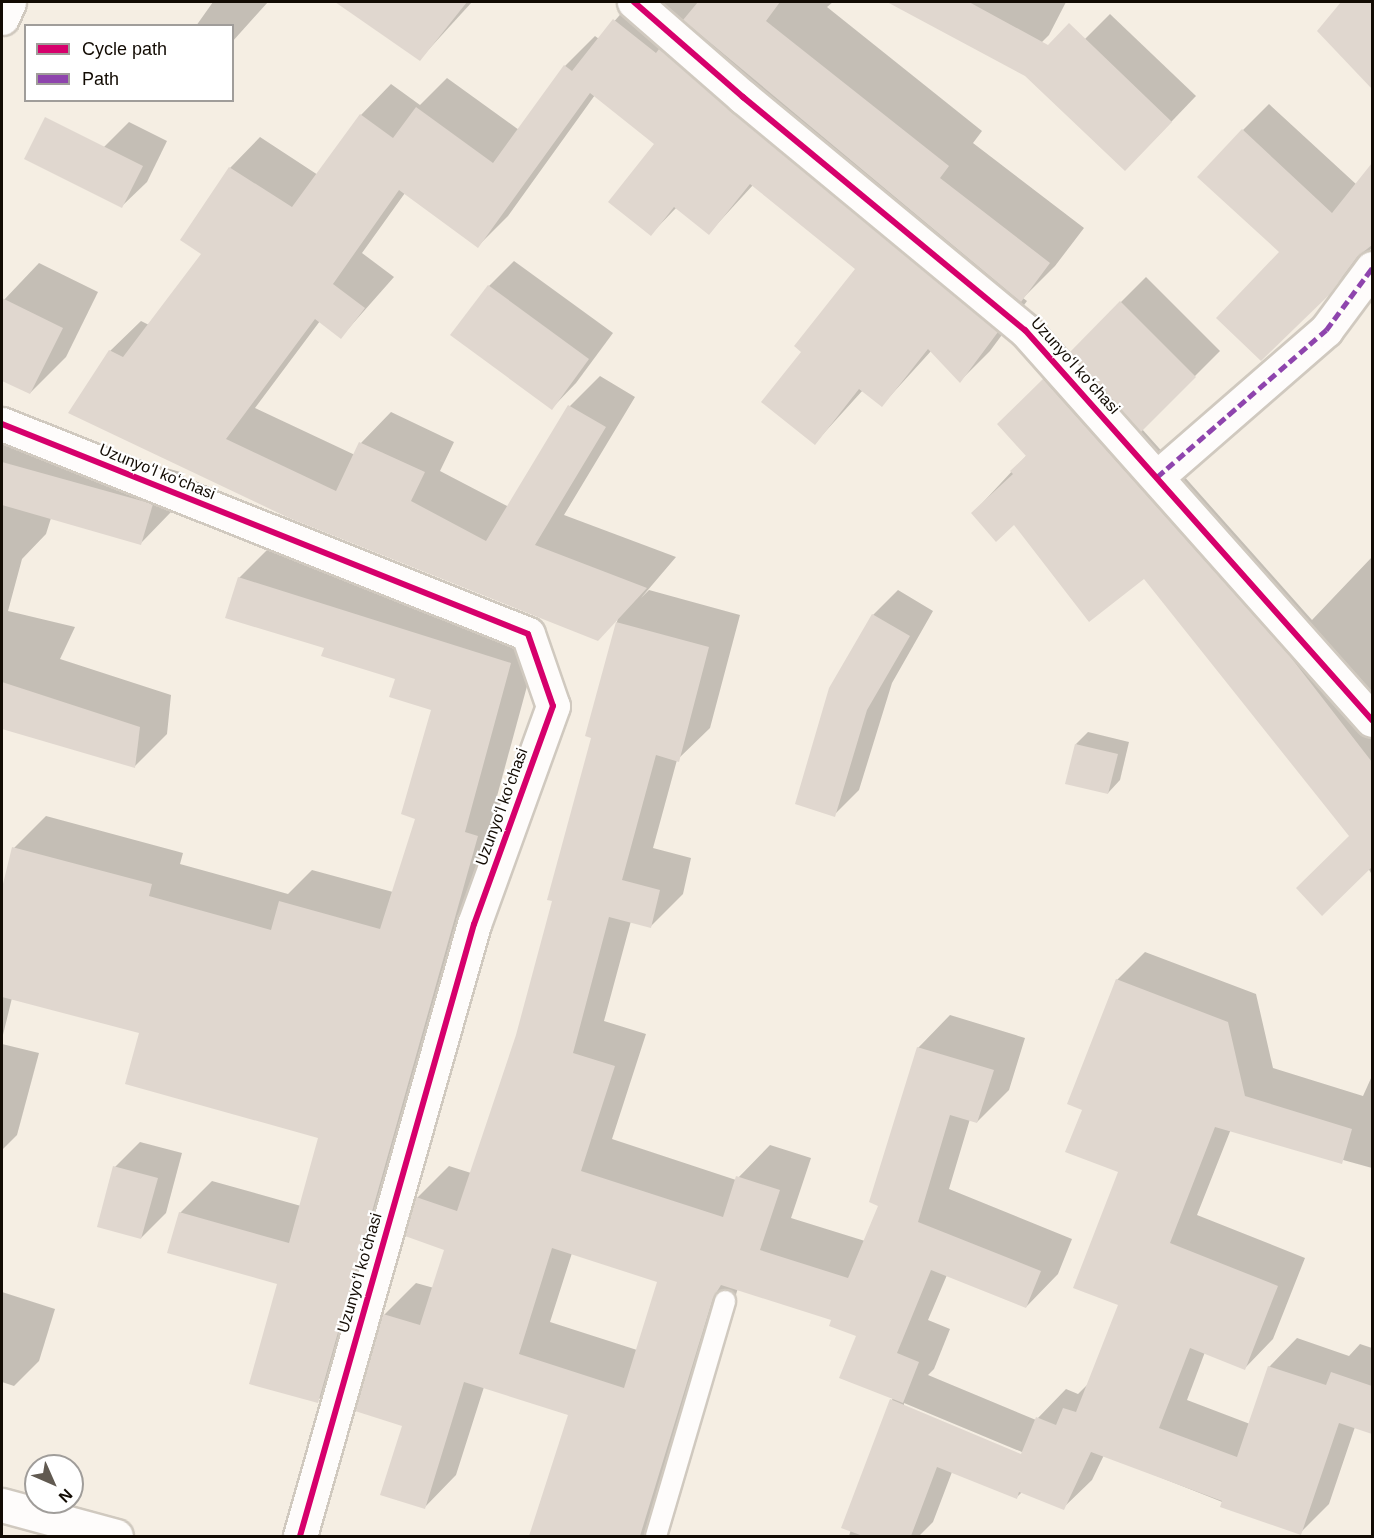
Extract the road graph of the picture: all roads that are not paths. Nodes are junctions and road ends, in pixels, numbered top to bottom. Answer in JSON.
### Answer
{"nodes":[{"id":1,"x":9,"y":2,"type":"edge"},
{"id":2,"x":634,"y":2,"type":"edge"},
{"id":3,"x":2,"y":18,"type":"edge"},
{"id":4,"x":1372,"y":268,"type":"edge"},
{"id":5,"x":2,"y":424,"type":"edge"},
{"id":6,"x":1157,"y":477,"type":"junction"},
{"id":7,"x":1372,"y":720,"type":"edge"},
{"id":8,"x":725,"y":1300,"type":"dead end"},
{"id":9,"x":2,"y":1505,"type":"edge"},
{"id":10,"x":116,"y":1536,"type":"edge"},
{"id":11,"x":300,"y":1536,"type":"edge"},
{"id":12,"x":656,"y":1536,"type":"edge"}],
"edges":[{"from":1,"to":3,"type":"street"},
{"from":2,"to":6,"type":"street","name":"Uzunyoʻl koʻchasi"},
{"from":4,"to":6,"type":"street"},
{"from":5,"to":11,"type":"street","name":"Uzunyoʻl koʻchasi"},
{"from":6,"to":7,"type":"street","name":"Uzunyoʻl koʻchasi"},
{"from":8,"to":12,"type":"lane"},
{"from":9,"to":10,"type":"street"}]}
